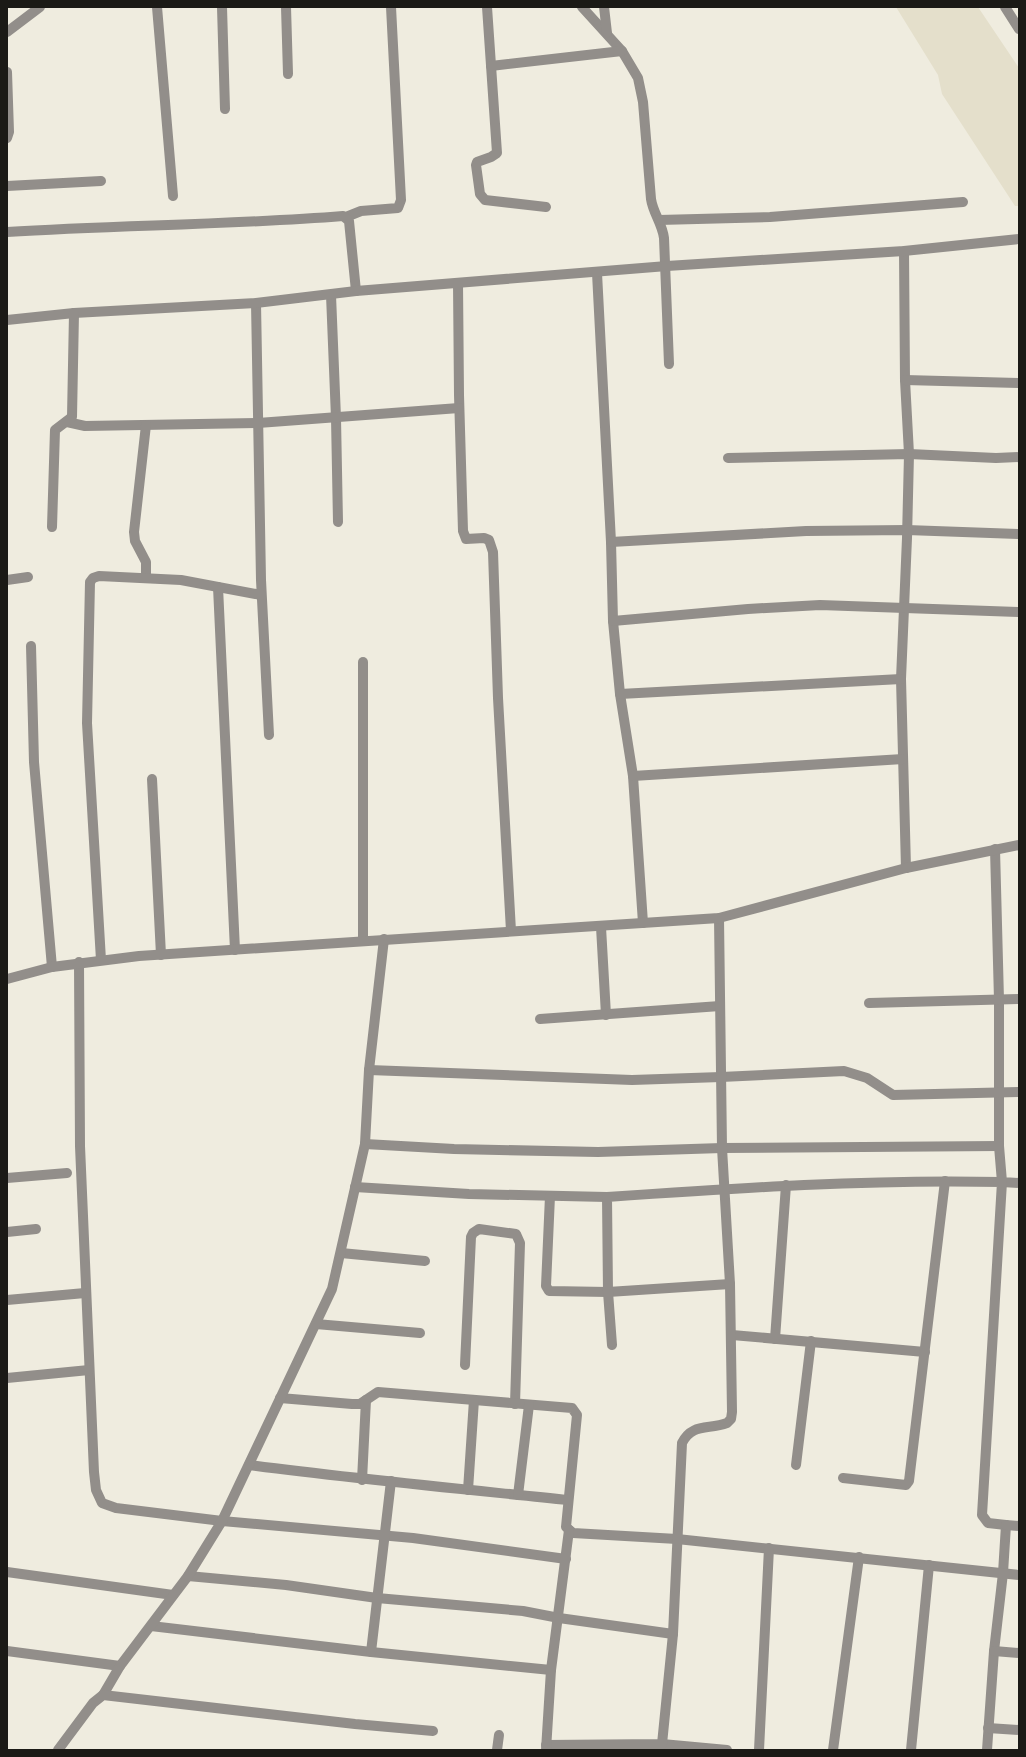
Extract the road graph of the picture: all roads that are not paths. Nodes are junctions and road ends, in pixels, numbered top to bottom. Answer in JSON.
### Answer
{"nodes":[{"id":1,"x":40,"y":7,"type":"edge"},
{"id":2,"x":157,"y":7,"type":"edge"},
{"id":3,"x":222,"y":7,"type":"edge"},
{"id":4,"x":286,"y":7,"type":"edge"},
{"id":5,"x":391,"y":7,"type":"edge"},
{"id":6,"x":488,"y":7,"type":"edge"},
{"id":7,"x":582,"y":7,"type":"edge"},
{"id":8,"x":604,"y":7,"type":"edge"},
{"id":9,"x":1005,"y":7,"type":"edge"},
{"id":10,"x":1019,"y":29,"type":"edge"},
{"id":11,"x":7,"y":32,"type":"edge"},
{"id":12,"x":607,"y":32,"type":"junction"},
{"id":13,"x":622,"y":51,"type":"junction"},
{"id":14,"x":491,"y":66,"type":"junction"},
{"id":15,"x":7,"y":72,"type":"edge"},
{"id":16,"x":288,"y":74,"type":"dead end"},
{"id":17,"x":225,"y":109,"type":"dead end"},
{"id":18,"x":7,"y":138,"type":"edge"},
{"id":19,"x":101,"y":182,"type":"dead end"},
{"id":20,"x":7,"y":186,"type":"edge"},
{"id":21,"x":173,"y":196,"type":"dead end"},
{"id":22,"x":963,"y":202,"type":"dead end"},
{"id":23,"x":546,"y":207,"type":"dead end"},
{"id":24,"x":346,"y":217,"type":"junction"},
{"id":25,"x":659,"y":220,"type":"junction"},
{"id":26,"x":7,"y":232,"type":"edge"},
{"id":27,"x":1019,"y":239,"type":"edge"},
{"id":28,"x":904,"y":251,"type":"junction"},
{"id":29,"x":667,"y":266,"type":"junction"},
{"id":30,"x":598,"y":273,"type":"junction"},
{"id":31,"x":458,"y":283,"type":"junction"},
{"id":32,"x":356,"y":291,"type":"junction"},
{"id":33,"x":330,"y":295,"type":"junction"},
{"id":34,"x":256,"y":304,"type":"junction"},
{"id":35,"x":74,"y":313,"type":"junction"},
{"id":36,"x":7,"y":320,"type":"edge"},
{"id":37,"x":669,"y":364,"type":"dead end"},
{"id":38,"x":905,"y":380,"type":"junction"},
{"id":39,"x":1019,"y":383,"type":"edge"},
{"id":40,"x":459,"y":408,"type":"junction"},
{"id":41,"x":336,"y":418,"type":"junction"},
{"id":42,"x":67,"y":422,"type":"junction"},
{"id":43,"x":258,"y":423,"type":"junction"},
{"id":44,"x":146,"y":425,"type":"junction"},
{"id":45,"x":909,"y":454,"type":"junction"},
{"id":46,"x":1019,"y":457,"type":"edge"},
{"id":47,"x":728,"y":458,"type":"dead end"},
{"id":48,"x":338,"y":522,"type":"dead end"},
{"id":49,"x":52,"y":527,"type":"dead end"},
{"id":50,"x":907,"y":530,"type":"junction"},
{"id":51,"x":1019,"y":534,"type":"edge"},
{"id":52,"x":611,"y":542,"type":"junction"},
{"id":53,"x":28,"y":577,"type":"dead end"},
{"id":54,"x":146,"y":578,"type":"junction"},
{"id":55,"x":7,"y":580,"type":"edge"},
{"id":56,"x":218,"y":587,"type":"junction"},
{"id":57,"x":261,"y":595,"type":"junction"},
{"id":58,"x":903,"y":608,"type":"junction"},
{"id":59,"x":1019,"y":612,"type":"edge"},
{"id":60,"x":613,"y":621,"type":"junction"},
{"id":61,"x":31,"y":646,"type":"dead end"},
{"id":62,"x":363,"y":662,"type":"dead end"},
{"id":63,"x":901,"y":679,"type":"junction"},
{"id":64,"x":620,"y":694,"type":"junction"},
{"id":65,"x":269,"y":735,"type":"dead end"},
{"id":66,"x":903,"y":759,"type":"junction"},
{"id":67,"x":633,"y":776,"type":"junction"},
{"id":68,"x":152,"y":779,"type":"dead end"},
{"id":69,"x":1019,"y":845,"type":"edge"},
{"id":70,"x":996,"y":849,"type":"junction"},
{"id":71,"x":906,"y":868,"type":"junction"},
{"id":72,"x":719,"y":918,"type":"junction"},
{"id":73,"x":643,"y":923,"type":"junction"},
{"id":74,"x":601,"y":927,"type":"junction"},
{"id":75,"x":511,"y":931,"type":"junction"},
{"id":76,"x":384,"y":939,"type":"junction"},
{"id":77,"x":363,"y":940,"type":"junction"},
{"id":78,"x":235,"y":950,"type":"junction"},
{"id":79,"x":161,"y":955,"type":"junction"},
{"id":80,"x":101,"y":960,"type":"junction"},
{"id":81,"x":79,"y":962,"type":"junction"},
{"id":82,"x":52,"y":966,"type":"junction"},
{"id":83,"x":7,"y":979,"type":"edge"},
{"id":84,"x":1019,"y":999,"type":"edge"},
{"id":85,"x":999,"y":1000,"type":"junction"},
{"id":86,"x":869,"y":1003,"type":"dead end"},
{"id":87,"x":720,"y":1006,"type":"junction"},
{"id":88,"x":606,"y":1015,"type":"junction"},
{"id":89,"x":540,"y":1019,"type":"dead end"},
{"id":90,"x":369,"y":1070,"type":"junction"},
{"id":91,"x":722,"y":1077,"type":"junction"},
{"id":92,"x":1019,"y":1092,"type":"edge"},
{"id":93,"x":998,"y":1093,"type":"junction"},
{"id":94,"x":365,"y":1144,"type":"junction"},
{"id":95,"x":999,"y":1146,"type":"junction"},
{"id":96,"x":722,"y":1148,"type":"junction"},
{"id":97,"x":67,"y":1173,"type":"dead end"},
{"id":98,"x":7,"y":1178,"type":"edge"},
{"id":99,"x":945,"y":1181,"type":"junction"},
{"id":100,"x":1002,"y":1182,"type":"junction"},
{"id":101,"x":1019,"y":1183,"type":"edge"},
{"id":102,"x":786,"y":1185,"type":"junction"},
{"id":103,"x":355,"y":1186,"type":"junction"},
{"id":104,"x":725,"y":1189,"type":"junction"},
{"id":105,"x":550,"y":1196,"type":"junction"},
{"id":106,"x":607,"y":1198,"type":"junction"},
{"id":107,"x":36,"y":1229,"type":"dead end"},
{"id":108,"x":7,"y":1232,"type":"edge"},
{"id":109,"x":341,"y":1253,"type":"junction"},
{"id":110,"x":425,"y":1261,"type":"dead end"},
{"id":111,"x":730,"y":1284,"type":"junction"},
{"id":112,"x":608,"y":1292,"type":"junction"},
{"id":113,"x":85,"y":1293,"type":"junction"},
{"id":114,"x":7,"y":1300,"type":"edge"},
{"id":115,"x":316,"y":1324,"type":"junction"},
{"id":116,"x":420,"y":1333,"type":"dead end"},
{"id":117,"x":732,"y":1335,"type":"junction"},
{"id":118,"x":775,"y":1339,"type":"junction"},
{"id":119,"x":811,"y":1341,"type":"junction"},
{"id":120,"x":612,"y":1345,"type":"dead end"},
{"id":121,"x":925,"y":1352,"type":"junction"},
{"id":122,"x":465,"y":1365,"type":"dead end"},
{"id":123,"x":89,"y":1370,"type":"junction"},
{"id":124,"x":7,"y":1378,"type":"edge"},
{"id":125,"x":280,"y":1398,"type":"junction"},
{"id":126,"x":366,"y":1400,"type":"junction"},
{"id":127,"x":474,"y":1400,"type":"junction"},
{"id":128,"x":515,"y":1404,"type":"junction"},
{"id":129,"x":529,"y":1405,"type":"junction"},
{"id":130,"x":249,"y":1465,"type":"junction"},
{"id":131,"x":796,"y":1465,"type":"dead end"},
{"id":132,"x":843,"y":1478,"type":"dead end"},
{"id":133,"x":362,"y":1480,"type":"junction"},
{"id":134,"x":391,"y":1481,"type":"junction"},
{"id":135,"x":468,"y":1490,"type":"junction"},
{"id":136,"x":518,"y":1495,"type":"junction"},
{"id":137,"x":568,"y":1500,"type":"junction"},
{"id":138,"x":222,"y":1521,"type":"junction"},
{"id":139,"x":1006,"y":1525,"type":"junction"},
{"id":140,"x":1019,"y":1526,"type":"edge"},
{"id":141,"x":569,"y":1530,"type":"junction"},
{"id":142,"x":384,"y":1536,"type":"junction"},
{"id":143,"x":677,"y":1539,"type":"junction"},
{"id":144,"x":769,"y":1548,"type":"junction"},
{"id":145,"x":859,"y":1556,"type":"junction"},
{"id":146,"x":566,"y":1559,"type":"junction"},
{"id":147,"x":929,"y":1565,"type":"junction"},
{"id":148,"x":7,"y":1572,"type":"edge"},
{"id":149,"x":1004,"y":1573,"type":"junction"},
{"id":150,"x":1019,"y":1575,"type":"edge"},
{"id":151,"x":188,"y":1576,"type":"junction"},
{"id":152,"x":172,"y":1595,"type":"junction"},
{"id":153,"x":377,"y":1598,"type":"junction"},
{"id":154,"x":559,"y":1618,"type":"junction"},
{"id":155,"x":151,"y":1626,"type":"junction"},
{"id":156,"x":673,"y":1634,"type":"junction"},
{"id":157,"x":7,"y":1651,"type":"edge"},
{"id":158,"x":994,"y":1651,"type":"junction"},
{"id":159,"x":371,"y":1652,"type":"junction"},
{"id":160,"x":1019,"y":1653,"type":"edge"},
{"id":161,"x":120,"y":1666,"type":"junction"},
{"id":162,"x":551,"y":1670,"type":"junction"},
{"id":163,"x":103,"y":1695,"type":"junction"},
{"id":164,"x":988,"y":1728,"type":"junction"},
{"id":165,"x":1019,"y":1730,"type":"edge"},
{"id":166,"x":433,"y":1731,"type":"dead end"},
{"id":167,"x":499,"y":1735,"type":"dead end"},
{"id":168,"x":662,"y":1744,"type":"junction"},
{"id":169,"x":546,"y":1748,"type":"edge"},
{"id":170,"x":58,"y":1750,"type":"edge"},
{"id":171,"x":497,"y":1750,"type":"edge"},
{"id":172,"x":727,"y":1750,"type":"edge"},
{"id":173,"x":759,"y":1750,"type":"edge"},
{"id":174,"x":833,"y":1750,"type":"edge"},
{"id":175,"x":911,"y":1750,"type":"edge"},
{"id":176,"x":986,"y":1750,"type":"edge"}],
"edges":[{"from":1,"to":11,"type":"street"},
{"from":2,"to":21,"type":"street"},
{"from":3,"to":17,"type":"street"},
{"from":4,"to":16,"type":"street"},
{"from":5,"to":24,"type":"street"},
{"from":6,"to":14,"type":"street"},
{"from":7,"to":12,"type":"street"},
{"from":8,"to":12,"type":"street"},
{"from":9,"to":10,"type":"street"},
{"from":12,"to":13,"type":"street"},
{"from":13,"to":14,"type":"street"},
{"from":13,"to":25,"type":"street"},
{"from":14,"to":23,"type":"street"},
{"from":15,"to":18,"type":"street"},
{"from":19,"to":20,"type":"street"},
{"from":22,"to":25,"type":"street"},
{"from":24,"to":26,"type":"street"},
{"from":24,"to":32,"type":"street"},
{"from":25,"to":29,"type":"street"},
{"from":27,"to":28,"type":"street"},
{"from":28,"to":29,"type":"street"},
{"from":28,"to":38,"type":"street"},
{"from":29,"to":30,"type":"street"},
{"from":29,"to":37,"type":"street"},
{"from":30,"to":31,"type":"street"},
{"from":30,"to":52,"type":"street"},
{"from":31,"to":32,"type":"street"},
{"from":31,"to":40,"type":"street"},
{"from":32,"to":33,"type":"street"},
{"from":33,"to":34,"type":"street"},
{"from":33,"to":41,"type":"street"},
{"from":34,"to":35,"type":"street"},
{"from":34,"to":43,"type":"street"},
{"from":35,"to":36,"type":"street"},
{"from":35,"to":42,"type":"street"},
{"from":38,"to":39,"type":"street"},
{"from":38,"to":45,"type":"street"},
{"from":40,"to":41,"type":"street"},
{"from":40,"to":75,"type":"street"},
{"from":41,"to":43,"type":"street"},
{"from":41,"to":48,"type":"street"},
{"from":42,"to":44,"type":"street"},
{"from":42,"to":49,"type":"street"},
{"from":43,"to":44,"type":"street"},
{"from":43,"to":57,"type":"street"},
{"from":44,"to":54,"type":"street"},
{"from":45,"to":46,"type":"street"},
{"from":45,"to":47,"type":"street"},
{"from":45,"to":50,"type":"street"},
{"from":50,"to":51,"type":"street"},
{"from":50,"to":52,"type":"street"},
{"from":50,"to":58,"type":"street"},
{"from":52,"to":60,"type":"street"},
{"from":53,"to":55,"type":"street"},
{"from":54,"to":56,"type":"street"},
{"from":54,"to":80,"type":"street"},
{"from":56,"to":57,"type":"street"},
{"from":56,"to":78,"type":"street"},
{"from":57,"to":65,"type":"street"},
{"from":58,"to":59,"type":"street"},
{"from":58,"to":60,"type":"street"},
{"from":58,"to":63,"type":"street"},
{"from":60,"to":64,"type":"street"},
{"from":61,"to":82,"type":"street"},
{"from":62,"to":77,"type":"street"},
{"from":63,"to":64,"type":"street"},
{"from":63,"to":66,"type":"street"},
{"from":64,"to":67,"type":"street"},
{"from":66,"to":67,"type":"street"},
{"from":66,"to":71,"type":"street"},
{"from":67,"to":73,"type":"street"},
{"from":68,"to":79,"type":"street"},
{"from":69,"to":70,"type":"street"},
{"from":70,"to":71,"type":"street"},
{"from":70,"to":85,"type":"street"},
{"from":71,"to":72,"type":"street"},
{"from":72,"to":73,"type":"street"},
{"from":72,"to":87,"type":"street"},
{"from":73,"to":74,"type":"street"},
{"from":74,"to":75,"type":"street"},
{"from":74,"to":88,"type":"street"},
{"from":75,"to":76,"type":"street"},
{"from":76,"to":77,"type":"street"},
{"from":76,"to":90,"type":"street"},
{"from":77,"to":78,"type":"street"},
{"from":78,"to":79,"type":"street"},
{"from":79,"to":80,"type":"street"},
{"from":80,"to":81,"type":"street"},
{"from":81,"to":82,"type":"street"},
{"from":81,"to":113,"type":"street"},
{"from":82,"to":83,"type":"street"},
{"from":84,"to":85,"type":"street"},
{"from":85,"to":86,"type":"street"},
{"from":85,"to":93,"type":"street"},
{"from":87,"to":88,"type":"street"},
{"from":87,"to":91,"type":"street"},
{"from":88,"to":89,"type":"street"},
{"from":90,"to":91,"type":"street"},
{"from":90,"to":94,"type":"street"},
{"from":91,"to":93,"type":"street"},
{"from":91,"to":96,"type":"street"},
{"from":92,"to":93,"type":"street"},
{"from":93,"to":95,"type":"street"},
{"from":94,"to":96,"type":"street"},
{"from":94,"to":103,"type":"street"},
{"from":95,"to":96,"type":"street"},
{"from":95,"to":100,"type":"street"},
{"from":96,"to":104,"type":"street"},
{"from":97,"to":98,"type":"street"},
{"from":99,"to":100,"type":"street"},
{"from":99,"to":102,"type":"street"},
{"from":99,"to":121,"type":"street"},
{"from":100,"to":101,"type":"street"},
{"from":100,"to":139,"type":"street"},
{"from":102,"to":104,"type":"street"},
{"from":102,"to":118,"type":"street"},
{"from":103,"to":105,"type":"street"},
{"from":103,"to":109,"type":"street"},
{"from":104,"to":106,"type":"street"},
{"from":104,"to":111,"type":"street"},
{"from":105,"to":106,"type":"street"},
{"from":105,"to":112,"type":"street"},
{"from":106,"to":112,"type":"street"},
{"from":107,"to":108,"type":"street"},
{"from":109,"to":110,"type":"street"},
{"from":109,"to":115,"type":"street"},
{"from":111,"to":112,"type":"street"},
{"from":111,"to":117,"type":"street"},
{"from":112,"to":120,"type":"street"},
{"from":113,"to":114,"type":"street"},
{"from":113,"to":123,"type":"street"},
{"from":115,"to":116,"type":"street"},
{"from":115,"to":125,"type":"street"},
{"from":117,"to":118,"type":"street"},
{"from":117,"to":143,"type":"street"},
{"from":118,"to":119,"type":"street"},
{"from":119,"to":121,"type":"street"},
{"from":119,"to":131,"type":"street"},
{"from":121,"to":132,"type":"street"},
{"from":122,"to":128,"type":"street"},
{"from":123,"to":124,"type":"street"},
{"from":123,"to":138,"type":"street"},
{"from":125,"to":126,"type":"street"},
{"from":125,"to":130,"type":"street"},
{"from":126,"to":127,"type":"street"},
{"from":126,"to":133,"type":"street"},
{"from":127,"to":128,"type":"street"},
{"from":127,"to":135,"type":"street"},
{"from":128,"to":129,"type":"street"},
{"from":129,"to":136,"type":"street"},
{"from":129,"to":137,"type":"street"},
{"from":130,"to":133,"type":"street"},
{"from":130,"to":138,"type":"street"},
{"from":133,"to":134,"type":"street"},
{"from":134,"to":135,"type":"street"},
{"from":134,"to":142,"type":"street"},
{"from":135,"to":136,"type":"street"},
{"from":136,"to":137,"type":"street"},
{"from":137,"to":141,"type":"street"},
{"from":138,"to":142,"type":"street"},
{"from":138,"to":151,"type":"street"},
{"from":139,"to":140,"type":"street"},
{"from":139,"to":149,"type":"street"},
{"from":141,"to":143,"type":"street"},
{"from":141,"to":146,"type":"street"},
{"from":142,"to":146,"type":"street"},
{"from":142,"to":153,"type":"street"},
{"from":143,"to":144,"type":"street"},
{"from":143,"to":156,"type":"street"},
{"from":144,"to":145,"type":"street"},
{"from":144,"to":173,"type":"street"},
{"from":145,"to":147,"type":"street"},
{"from":145,"to":174,"type":"street"},
{"from":146,"to":154,"type":"street"},
{"from":147,"to":149,"type":"street"},
{"from":147,"to":175,"type":"street"},
{"from":148,"to":152,"type":"street"},
{"from":149,"to":150,"type":"street"},
{"from":149,"to":158,"type":"street"},
{"from":151,"to":152,"type":"street"},
{"from":151,"to":153,"type":"street"},
{"from":152,"to":155,"type":"street"},
{"from":153,"to":154,"type":"street"},
{"from":153,"to":159,"type":"street"},
{"from":154,"to":156,"type":"street"},
{"from":154,"to":162,"type":"street"},
{"from":155,"to":159,"type":"street"},
{"from":155,"to":161,"type":"street"},
{"from":156,"to":168,"type":"street"},
{"from":157,"to":161,"type":"street"},
{"from":158,"to":160,"type":"street"},
{"from":158,"to":164,"type":"street"},
{"from":159,"to":162,"type":"street"},
{"from":161,"to":163,"type":"street"},
{"from":162,"to":169,"type":"street"},
{"from":163,"to":166,"type":"street"},
{"from":163,"to":170,"type":"street"},
{"from":164,"to":165,"type":"street"},
{"from":164,"to":176,"type":"street"},
{"from":167,"to":171,"type":"street"},
{"from":168,"to":169,"type":"street"},
{"from":168,"to":172,"type":"street"}]}
